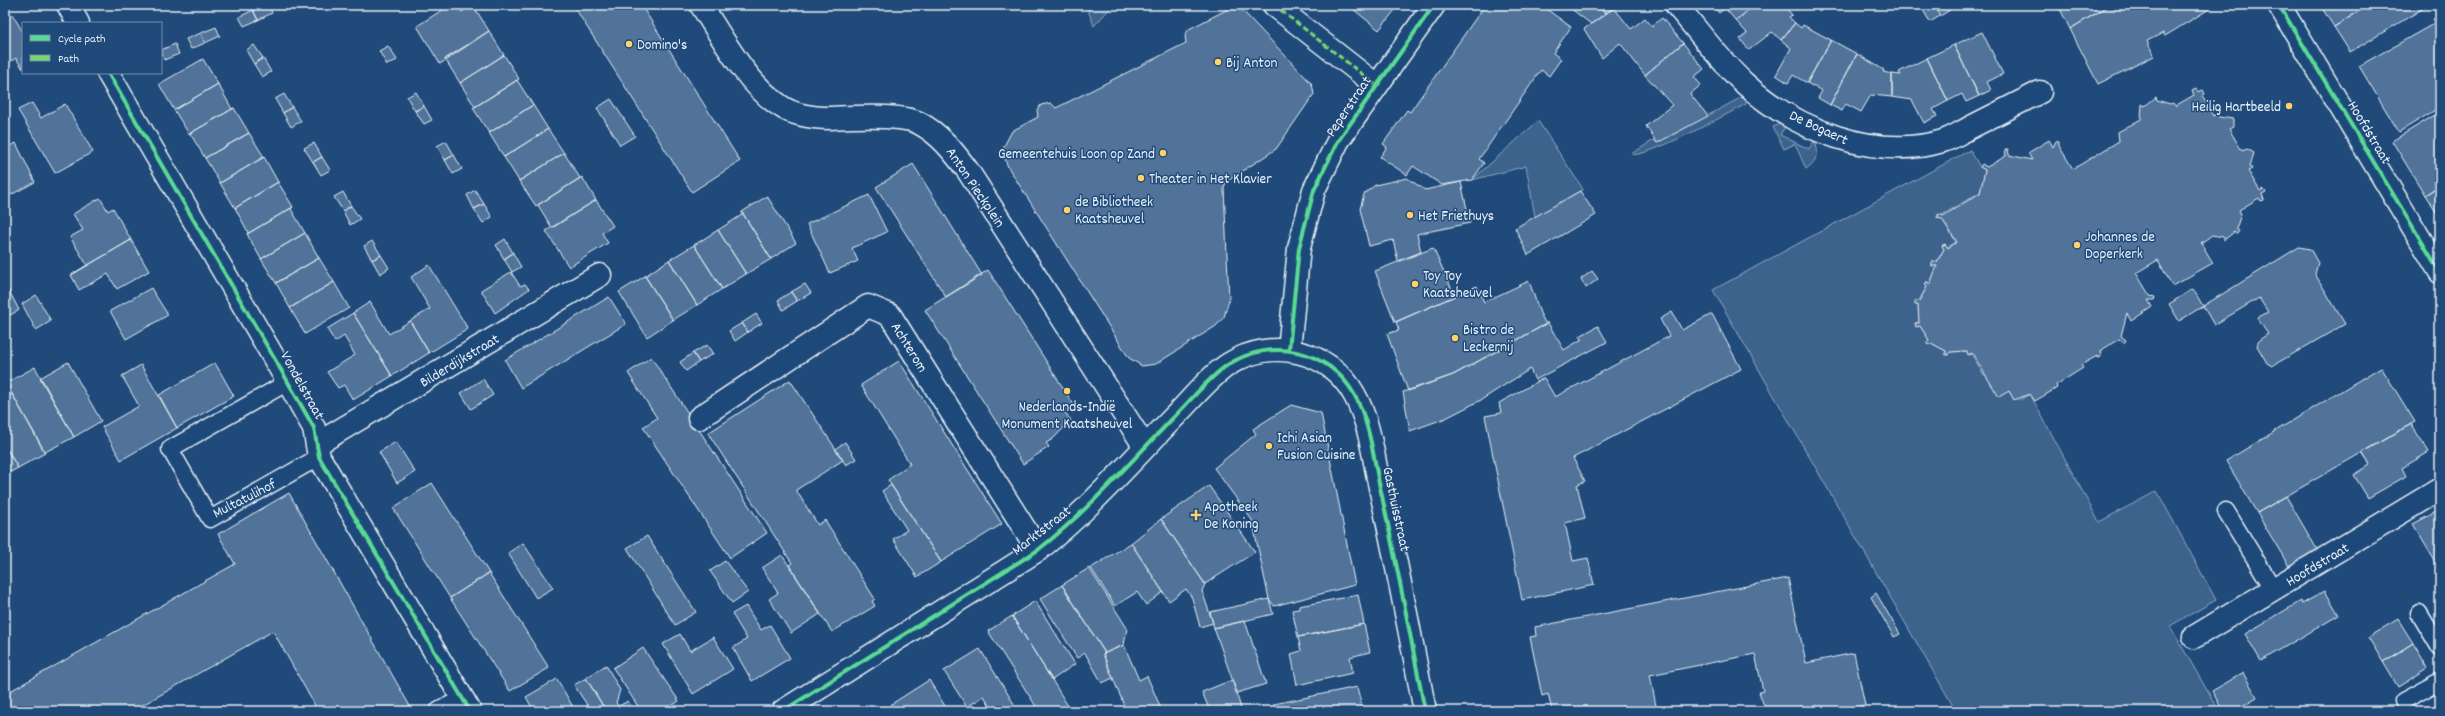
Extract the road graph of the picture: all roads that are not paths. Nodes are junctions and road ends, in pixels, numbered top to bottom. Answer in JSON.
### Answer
{"nodes":[{"id":1,"x":68,"y":5,"type":"edge"},
{"id":2,"x":702,"y":5,"type":"edge"},
{"id":3,"x":1274,"y":5,"type":"edge"},
{"id":4,"x":1434,"y":5,"type":"edge"},
{"id":5,"x":1676,"y":5,"type":"edge"},
{"id":6,"x":2279,"y":5,"type":"edge"},
{"id":7,"x":77,"y":22,"type":"edge"},
{"id":8,"x":109,"y":74,"type":"edge"},
{"id":9,"x":1376,"y":85,"type":"junction"},
{"id":10,"x":2040,"y":92,"type":"dead end"},
{"id":11,"x":2440,"y":272,"type":"edge"},
{"id":12,"x":600,"y":275,"type":"dead end"},
{"id":13,"x":1289,"y":350,"type":"junction"},
{"id":14,"x":288,"y":382,"type":"junction"},
{"id":15,"x":699,"y":418,"type":"dead end"},
{"id":16,"x":1145,"y":447,"type":"junction"},
{"id":17,"x":318,"y":450,"type":"junction"},
{"id":18,"x":2440,"y":489,"type":"edge"},
{"id":19,"x":2226,"y":510,"type":"dead end"},
{"id":20,"x":1038,"y":550,"type":"junction"},
{"id":21,"x":2274,"y":590,"type":"junction"},
{"id":22,"x":2419,"y":613,"type":"dead end"},
{"id":23,"x":2194,"y":637,"type":"dead end"},
{"id":24,"x":2440,"y":648,"type":"edge"},
{"id":25,"x":2440,"y":681,"type":"edge"},
{"id":26,"x":2403,"y":701,"type":"dead end"},
{"id":27,"x":466,"y":704,"type":"edge"},
{"id":28,"x":438,"y":711,"type":"edge"},
{"id":29,"x":783,"y":711,"type":"edge"},
{"id":30,"x":1425,"y":711,"type":"edge"}],
"edges":[{"from":1,"to":7,"type":"street"},
{"from":2,"to":16,"type":"street","name":"Anton Pieckplein"},
{"from":3,"to":9,"type":"street"},
{"from":4,"to":9,"type":"street","name":"Peperstraat"},
{"from":5,"to":10,"type":"street","name":"De Bogaert"},
{"from":6,"to":11,"type":"street","name":"Hoofdstraat"},
{"from":8,"to":14,"type":"street","name":"Vondelstraat"},
{"from":9,"to":13,"type":"street","name":"Peperstraat"},
{"from":12,"to":17,"type":"street","name":"Bilderdijkstraat"},
{"from":13,"to":16,"type":"street","name":"Marktstraat"},
{"from":13,"to":30,"type":"street","name":"Gasthuisstraat"},
{"from":14,"to":17,"type":"street","name":"Vondelstraat"},
{"from":14,"to":17,"type":"lane","name":"Multatulihof"},
{"from":15,"to":20,"type":"street","name":"Achterom"},
{"from":16,"to":20,"type":"street","name":"Marktstraat"},
{"from":17,"to":27,"type":"street","name":"Vondelstraat"},
{"from":18,"to":21,"type":"street","name":"Hoofdstraat"},
{"from":19,"to":21,"type":"lane"},
{"from":20,"to":29,"type":"street","name":"Marktstraat"},
{"from":21,"to":23,"type":"street","name":"Hoofdstraat"},
{"from":22,"to":24,"type":"lane"},
{"from":25,"to":26,"type":"lane"},
{"from":27,"to":28,"type":"lane"}]}
